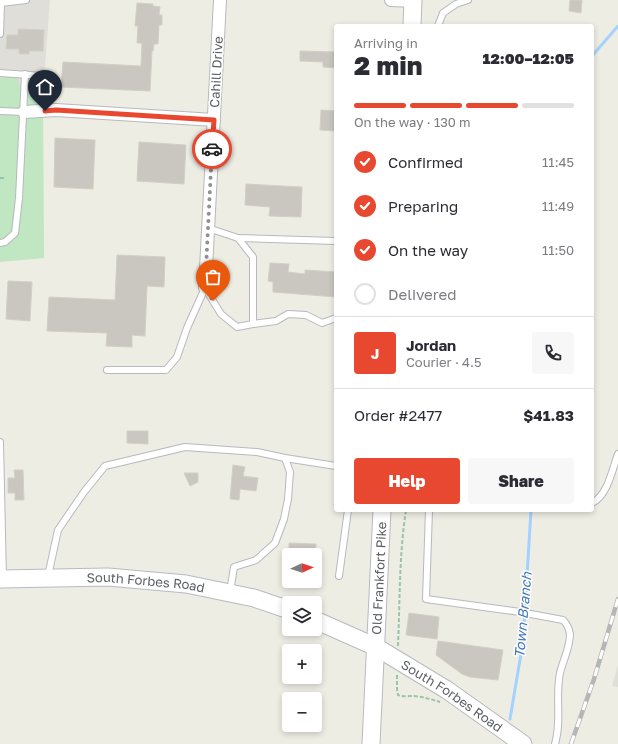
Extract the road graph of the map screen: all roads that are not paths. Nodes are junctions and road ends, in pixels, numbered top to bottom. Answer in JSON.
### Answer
{"nodes":[{"id":1,"x":26,"y":0,"type":"edge"},
{"id":2,"x":220,"y":0,"type":"edge"},
{"id":3,"x":391,"y":0,"type":"edge"},
{"id":4,"x":468,"y":0,"type":"edge"},
{"id":5,"x":413,"y":1,"type":"edge"},
{"id":6,"x":1,"y":3,"type":"edge"},
{"id":7,"x":0,"y":24,"type":"edge"},
{"id":8,"x":412,"y":24,"type":"edge"},
{"id":9,"x":439,"y":24,"type":"edge"},
{"id":10,"x":0,"y":34,"type":"edge"},
{"id":11,"x":0,"y":73,"type":"edge"},
{"id":12,"x":25,"y":74,"type":"junction"},
{"id":13,"x":43,"y":76,"type":"dead end"},
{"id":14,"x":0,"y":111,"type":"edge"},
{"id":15,"x":24,"y":112,"type":"junction"},
{"id":16,"x":214,"y":120,"type":"junction"},
{"id":17,"x":208,"y":228,"type":"junction"},
{"id":18,"x":238,"y":238,"type":"junction"},
{"id":19,"x":334,"y":241,"type":"edge"},
{"id":20,"x":0,"y":243,"type":"edge"},
{"id":21,"x":205,"y":288,"type":"junction"},
{"id":22,"x":334,"y":319,"type":"edge"},
{"id":23,"x":253,"y":324,"type":"junction"},
{"id":24,"x":107,"y":370,"type":"dead end"},
{"id":25,"x":0,"y":442,"type":"edge"},
{"id":26,"x":618,"y":454,"type":"edge"},
{"id":27,"x":285,"y":458,"type":"junction"},
{"id":28,"x":334,"y":466,"type":"edge"},
{"id":29,"x":594,"y":502,"type":"edge"},
{"id":30,"x":348,"y":512,"type":"edge"},
{"id":31,"x":382,"y":512,"type":"edge"},
{"id":32,"x":429,"y":512,"type":"edge"},
{"id":33,"x":1,"y":557,"type":"edge"},
{"id":34,"x":339,"y":576,"type":"dead end"},
{"id":35,"x":48,"y":577,"type":"junction"},
{"id":36,"x":1,"y":579,"type":"edge"},
{"id":37,"x":229,"y":592,"type":"junction"},
{"id":38,"x":282,"y":608,"type":"edge"},
{"id":39,"x":322,"y":623,"type":"edge"},
{"id":40,"x":376,"y":647,"type":"junction"},
{"id":41,"x":371,"y":744,"type":"edge"},
{"id":42,"x":523,"y":744,"type":"edge"},
{"id":43,"x":555,"y":744,"type":"edge"}],
"edges":[{"from":1,"to":6,"type":"lane"},
{"from":2,"to":16,"type":"street","name":"Cahill Drive"},
{"from":3,"to":5,"type":"street"},
{"from":4,"to":9,"type":"lane"},
{"from":5,"to":8,"type":"main road"},
{"from":6,"to":7,"type":"lane"},
{"from":7,"to":10,"type":"lane"},
{"from":11,"to":12,"type":"lane"},
{"from":12,"to":13,"type":"lane"},
{"from":12,"to":15,"type":"lane"},
{"from":14,"to":15,"type":"lane"},
{"from":15,"to":16,"type":"street"},
{"from":15,"to":20,"type":"lane"},
{"from":16,"to":17,"type":"street","name":"Cahill Drive"},
{"from":17,"to":18,"type":"lane"},
{"from":17,"to":21,"type":"street","name":"Cahill Drive"},
{"from":18,"to":19,"type":"lane"},
{"from":18,"to":23,"type":"lane"},
{"from":21,"to":23,"type":"lane"},
{"from":21,"to":24,"type":"lane"},
{"from":22,"to":23,"type":"lane"},
{"from":25,"to":33,"type":"lane"},
{"from":26,"to":29,"type":"lane"},
{"from":27,"to":28,"type":"lane"},
{"from":27,"to":35,"type":"lane"},
{"from":27,"to":37,"type":"lane"},
{"from":30,"to":34,"type":"lane"},
{"from":31,"to":40,"type":"main road","name":"Old Frankfort Pike"},
{"from":32,"to":43,"type":"lane"},
{"from":33,"to":36,"type":"lane"},
{"from":35,"to":36,"type":"main road","name":"South Forbes Road"},
{"from":35,"to":37,"type":"main road","name":"South Forbes Road"},
{"from":37,"to":38,"type":"main road","name":"South Forbes Road"},
{"from":39,"to":40,"type":"main road","name":"South Forbes Road"},
{"from":40,"to":41,"type":"main road","name":"Old Frankfort Pike"},
{"from":40,"to":42,"type":"main road","name":"South Forbes Road"}]}
